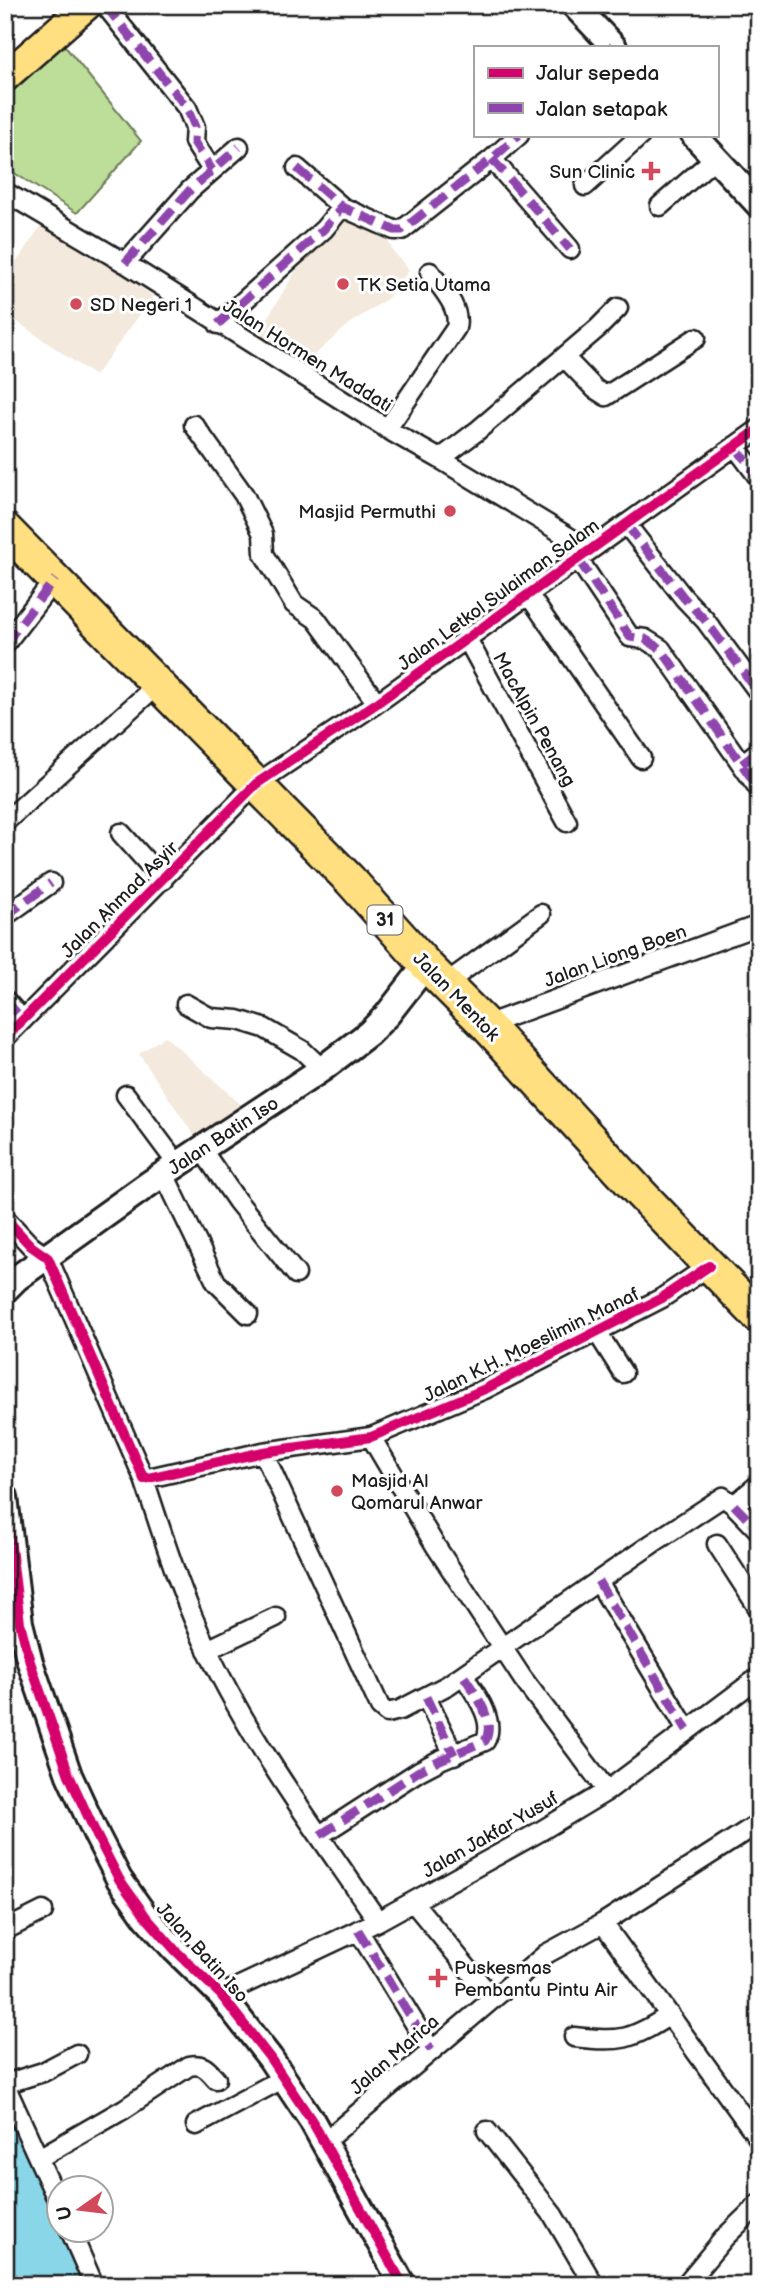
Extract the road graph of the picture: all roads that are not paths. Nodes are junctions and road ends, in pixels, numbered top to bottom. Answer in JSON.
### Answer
{"nodes":[{"id":1,"x":87,"y":5,"type":"edge"},
{"id":2,"x":105,"y":5,"type":"edge"},
{"id":3,"x":574,"y":5,"type":"edge"},
{"id":4,"x":612,"y":46,"type":"edge"},
{"id":5,"x":5,"y":77,"type":"edge"},
{"id":6,"x":518,"y":136,"type":"edge"},
{"id":7,"x":639,"y":136,"type":"edge"},
{"id":8,"x":695,"y":136,"type":"edge"},
{"id":9,"x":239,"y":147,"type":"dead end"},
{"id":10,"x":715,"y":158,"type":"junction"},
{"id":11,"x":492,"y":159,"type":"junction"},
{"id":12,"x":298,"y":168,"type":"dead end"},
{"id":13,"x":212,"y":170,"type":"junction"},
{"id":14,"x":585,"y":186,"type":"dead end"},
{"id":15,"x":5,"y":192,"type":"edge"},
{"id":16,"x":759,"y":205,"type":"edge"},
{"id":17,"x":660,"y":206,"type":"dead end"},
{"id":18,"x":342,"y":207,"type":"junction"},
{"id":19,"x":570,"y":249,"type":"dead end"},
{"id":20,"x":125,"y":263,"type":"junction"},
{"id":21,"x":430,"y":272,"type":"dead end"},
{"id":22,"x":618,"y":308,"type":"dead end"},
{"id":23,"x":218,"y":324,"type":"junction"},
{"id":24,"x":696,"y":338,"type":"dead end"},
{"id":25,"x":564,"y":357,"type":"junction"},
{"id":26,"x":194,"y":425,"type":"dead end"},
{"id":27,"x":387,"y":429,"type":"junction"},
{"id":28,"x":759,"y":429,"type":"edge"},
{"id":29,"x":735,"y":446,"type":"junction"},
{"id":30,"x":440,"y":459,"type":"junction"},
{"id":31,"x":759,"y":478,"type":"edge"},
{"id":32,"x":626,"y":524,"type":"junction"},
{"id":33,"x":5,"y":529,"type":"edge"},
{"id":34,"x":584,"y":555,"type":"junction"},
{"id":35,"x":55,"y":579,"type":"junction"},
{"id":36,"x":528,"y":594,"type":"junction"},
{"id":37,"x":466,"y":637,"type":"junction"},
{"id":38,"x":5,"y":644,"type":"edge"},
{"id":39,"x":159,"y":684,"type":"junction"},
{"id":40,"x":759,"y":693,"type":"edge"},
{"id":41,"x":377,"y":703,"type":"junction"},
{"id":42,"x":759,"y":751,"type":"edge"},
{"id":43,"x":641,"y":758,"type":"dead end"},
{"id":44,"x":741,"y":764,"type":"junction"},
{"id":45,"x":256,"y":784,"type":"junction"},
{"id":46,"x":759,"y":789,"type":"edge"},
{"id":47,"x":5,"y":821,"type":"edge"},
{"id":48,"x":567,"y":822,"type":"dead end"},
{"id":49,"x":121,"y":833,"type":"dead end"},
{"id":50,"x":163,"y":880,"type":"junction"},
{"id":51,"x":51,"y":883,"type":"dead end"},
{"id":52,"x":541,"y":914,"type":"dead end"},
{"id":53,"x":5,"y":916,"type":"edge"},
{"id":54,"x":759,"y":925,"type":"edge"},
{"id":55,"x":436,"y":974,"type":"junction"},
{"id":56,"x":5,"y":1000,"type":"edge"},
{"id":57,"x":186,"y":1004,"type":"dead end"},
{"id":58,"x":23,"y":1020,"type":"junction"},
{"id":59,"x":486,"y":1025,"type":"junction"},
{"id":60,"x":5,"y":1038,"type":"edge"},
{"id":61,"x":322,"y":1069,"type":"junction"},
{"id":62,"x":126,"y":1095,"type":"dead end"},
{"id":63,"x":202,"y":1150,"type":"junction"},
{"id":64,"x":171,"y":1169,"type":"junction"},
{"id":65,"x":5,"y":1218,"type":"edge"},
{"id":66,"x":48,"y":1258,"type":"junction"},
{"id":67,"x":709,"y":1266,"type":"junction"},
{"id":68,"x":296,"y":1274,"type":"dead end"},
{"id":69,"x":5,"y":1290,"type":"edge"},
{"id":70,"x":248,"y":1314,"type":"dead end"},
{"id":71,"x":759,"y":1317,"type":"edge"},
{"id":72,"x":597,"y":1332,"type":"junction"},
{"id":73,"x":623,"y":1373,"type":"dead end"},
{"id":74,"x":371,"y":1437,"type":"junction"},
{"id":75,"x":263,"y":1452,"type":"junction"},
{"id":76,"x":144,"y":1479,"type":"junction"},
{"id":77,"x":759,"y":1483,"type":"edge"},
{"id":78,"x":5,"y":1497,"type":"edge"},
{"id":79,"x":728,"y":1502,"type":"junction"},
{"id":80,"x":759,"y":1531,"type":"edge"},
{"id":81,"x":717,"y":1544,"type":"dead end"},
{"id":82,"x":598,"y":1581,"type":"junction"},
{"id":83,"x":759,"y":1609,"type":"edge"},
{"id":84,"x":276,"y":1617,"type":"dead end"},
{"id":85,"x":503,"y":1648,"type":"junction"},
{"id":86,"x":207,"y":1650,"type":"junction"},
{"id":87,"x":463,"y":1675,"type":"junction"},
{"id":88,"x":759,"y":1677,"type":"edge"},
{"id":89,"x":426,"y":1697,"type":"junction"},
{"id":90,"x":688,"y":1730,"type":"junction"},
{"id":91,"x":454,"y":1755,"type":"junction"},
{"id":92,"x":607,"y":1791,"type":"junction"},
{"id":93,"x":759,"y":1823,"type":"edge"},
{"id":94,"x":320,"y":1835,"type":"junction"},
{"id":95,"x":413,"y":1902,"type":"junction"},
{"id":96,"x":43,"y":1911,"type":"dead end"},
{"id":97,"x":378,"y":1921,"type":"junction"},
{"id":98,"x":603,"y":1923,"type":"junction"},
{"id":99,"x":5,"y":1930,"type":"edge"},
{"id":100,"x":358,"y":1930,"type":"junction"},
{"id":101,"x":222,"y":1995,"type":"junction"},
{"id":102,"x":492,"y":1998,"type":"junction"},
{"id":103,"x":670,"y":2015,"type":"junction"},
{"id":104,"x":575,"y":2037,"type":"dead end"},
{"id":105,"x":431,"y":2050,"type":"junction"},
{"id":106,"x":78,"y":2054,"type":"dead end"},
{"id":107,"x":284,"y":2078,"type":"junction"},
{"id":108,"x":216,"y":2079,"type":"dead end"},
{"id":109,"x":5,"y":2085,"type":"edge"},
{"id":110,"x":196,"y":2125,"type":"dead end"},
{"id":111,"x":487,"y":2131,"type":"dead end"},
{"id":112,"x":759,"y":2138,"type":"edge"},
{"id":113,"x":324,"y":2142,"type":"junction"},
{"id":114,"x":39,"y":2158,"type":"junction"},
{"id":115,"x":46,"y":2174,"type":"edge"},
{"id":116,"x":759,"y":2204,"type":"edge"},
{"id":117,"x":76,"y":2244,"type":"edge"},
{"id":118,"x":94,"y":2285,"type":"edge"},
{"id":119,"x":403,"y":2285,"type":"edge"},
{"id":120,"x":594,"y":2285,"type":"edge"},
{"id":121,"x":685,"y":2285,"type":"edge"}],
"edges":[{"from":1,"to":5,"type":"main road"},
{"from":2,"to":13,"type":"street"},
{"from":3,"to":4,"type":"street"},
{"from":6,"to":11,"type":"street"},
{"from":7,"to":14,"type":"street"},
{"from":8,"to":10,"type":"street"},
{"from":9,"to":13,"type":"street"},
{"from":10,"to":16,"type":"street"},
{"from":10,"to":17,"type":"street"},
{"from":11,"to":18,"type":"street"},
{"from":11,"to":19,"type":"street"},
{"from":12,"to":18,"type":"street"},
{"from":13,"to":20,"type":"street"},
{"from":15,"to":20,"type":"street","name":"Jalan Hormen Maddati"},
{"from":18,"to":23,"type":"street"},
{"from":20,"to":23,"type":"street","name":"Jalan Hormen Maddati"},
{"from":21,"to":27,"type":"street"},
{"from":22,"to":25,"type":"street"},
{"from":23,"to":27,"type":"street","name":"Jalan Hormen Maddati"},
{"from":24,"to":25,"type":"street"},
{"from":25,"to":30,"type":"street"},
{"from":26,"to":41,"type":"street"},
{"from":27,"to":30,"type":"street","name":"Jalan Hormen Maddati"},
{"from":28,"to":29,"type":"street","name":"Jalan Letkol Sulaiman Salam"},
{"from":29,"to":31,"type":"street"},
{"from":29,"to":32,"type":"street","name":"Jalan Letkol Sulaiman Salam"},
{"from":30,"to":34,"type":"street","name":"Jalan Hormen Maddati"},
{"from":32,"to":34,"type":"street","name":"Jalan Letkol Sulaiman Salam"},
{"from":32,"to":40,"type":"street"},
{"from":33,"to":35,"type":"highway","name":"Jalan Mentok","number":"31"},
{"from":34,"to":36,"type":"street","name":"Jalan Letkol Sulaiman Salam"},
{"from":34,"to":44,"type":"street"},
{"from":35,"to":38,"type":"street"},
{"from":35,"to":39,"type":"highway","name":"Jalan Mentok","number":"31"},
{"from":36,"to":37,"type":"street","name":"Jalan Letkol Sulaiman Salam"},
{"from":36,"to":43,"type":"street"},
{"from":37,"to":41,"type":"street","name":"Jalan Letkol Sulaiman Salam"},
{"from":37,"to":48,"type":"street","name":"MacAlpin Penang"},
{"from":39,"to":45,"type":"highway","name":"Jalan Mentok","number":"31"},
{"from":39,"to":47,"type":"street"},
{"from":41,"to":45,"type":"street","name":"Jalan Letkol Sulaiman Salam"},
{"from":42,"to":44,"type":"street"},
{"from":44,"to":46,"type":"street"},
{"from":45,"to":50,"type":"street","name":"Jalan Ahmad Asyir"},
{"from":45,"to":55,"type":"highway","name":"Jalan Mentok","number":"31"},
{"from":49,"to":50,"type":"street"},
{"from":50,"to":58,"type":"street","name":"Jalan Ahmad Asyir"},
{"from":51,"to":53,"type":"street"},
{"from":52,"to":55,"type":"street"},
{"from":54,"to":59,"type":"street","name":"Jalan Liong Boen"},
{"from":55,"to":59,"type":"highway","name":"Jalan Mentok","number":"31"},
{"from":55,"to":61,"type":"street","name":"Jalan Batin Iso"},
{"from":56,"to":58,"type":"street"},
{"from":57,"to":61,"type":"street"},
{"from":58,"to":60,"type":"street","name":"Jalan Ahmad Asyir"},
{"from":59,"to":67,"type":"highway","name":"Jalan Mentok","number":"31"},
{"from":61,"to":63,"type":"street","name":"Jalan Batin Iso"},
{"from":62,"to":64,"type":"street"},
{"from":63,"to":64,"type":"street","name":"Jalan Batin Iso"},
{"from":63,"to":68,"type":"street"},
{"from":64,"to":66,"type":"street","name":"Jalan Batin Iso"},
{"from":64,"to":70,"type":"street"},
{"from":65,"to":66,"type":"street"},
{"from":66,"to":69,"type":"street","name":"Jalan Batin Iso"},
{"from":66,"to":76,"type":"street"},
{"from":67,"to":71,"type":"highway","name":"Jalan Mentok","number":"31"},
{"from":67,"to":72,"type":"street","name":"Jalan K.H. Moeslimin Manaf"},
{"from":72,"to":73,"type":"street"},
{"from":72,"to":74,"type":"street","name":"Jalan K.H. Moeslimin Manaf"},
{"from":74,"to":75,"type":"street","name":"Jalan K.H. Moeslimin Manaf"},
{"from":74,"to":85,"type":"street"},
{"from":75,"to":76,"type":"street","name":"Jalan K.H. Moeslimin Manaf"},
{"from":75,"to":89,"type":"street"},
{"from":76,"to":86,"type":"street"},
{"from":77,"to":79,"type":"street"},
{"from":78,"to":101,"type":"street","name":"Jalan Batin Iso"},
{"from":79,"to":80,"type":"street"},
{"from":79,"to":82,"type":"street"},
{"from":81,"to":83,"type":"street"},
{"from":82,"to":85,"type":"street"},
{"from":82,"to":90,"type":"street"},
{"from":84,"to":86,"type":"street"},
{"from":85,"to":87,"type":"street"},
{"from":85,"to":92,"type":"street"},
{"from":86,"to":94,"type":"street"},
{"from":87,"to":89,"type":"street"},
{"from":87,"to":91,"type":"street"},
{"from":88,"to":90,"type":"street","name":"Jalan Jakfar Yusuf"},
{"from":89,"to":91,"type":"street"},
{"from":90,"to":92,"type":"street","name":"Jalan Jakfar Yusuf"},
{"from":91,"to":94,"type":"street"},
{"from":92,"to":95,"type":"street","name":"Jalan Jakfar Yusuf"},
{"from":93,"to":98,"type":"street"},
{"from":94,"to":97,"type":"street"},
{"from":95,"to":97,"type":"street","name":"Jalan Jakfar Yusuf"},
{"from":95,"to":102,"type":"street"},
{"from":96,"to":99,"type":"street"},
{"from":97,"to":100,"type":"street","name":"Jalan Jakfar Yusuf"},
{"from":98,"to":102,"type":"street","name":"Jalan Marica"},
{"from":98,"to":103,"type":"street"},
{"from":100,"to":101,"type":"street","name":"Jalan Jakfar Yusuf"},
{"from":100,"to":105,"type":"street"},
{"from":101,"to":107,"type":"street","name":"Jalan Batin Iso"},
{"from":102,"to":105,"type":"street","name":"Jalan Marica"},
{"from":103,"to":104,"type":"street"},
{"from":103,"to":112,"type":"street"},
{"from":105,"to":113,"type":"street","name":"Jalan Marica"},
{"from":106,"to":109,"type":"street"},
{"from":107,"to":110,"type":"street"},
{"from":107,"to":113,"type":"street","name":"Jalan Batin Iso"},
{"from":108,"to":114,"type":"street"},
{"from":109,"to":114,"type":"street"},
{"from":111,"to":120,"type":"street"},
{"from":113,"to":119,"type":"street","name":"Jalan Batin Iso"},
{"from":114,"to":115,"type":"street"},
{"from":116,"to":121,"type":"street"},
{"from":117,"to":118,"type":"street"}]}
